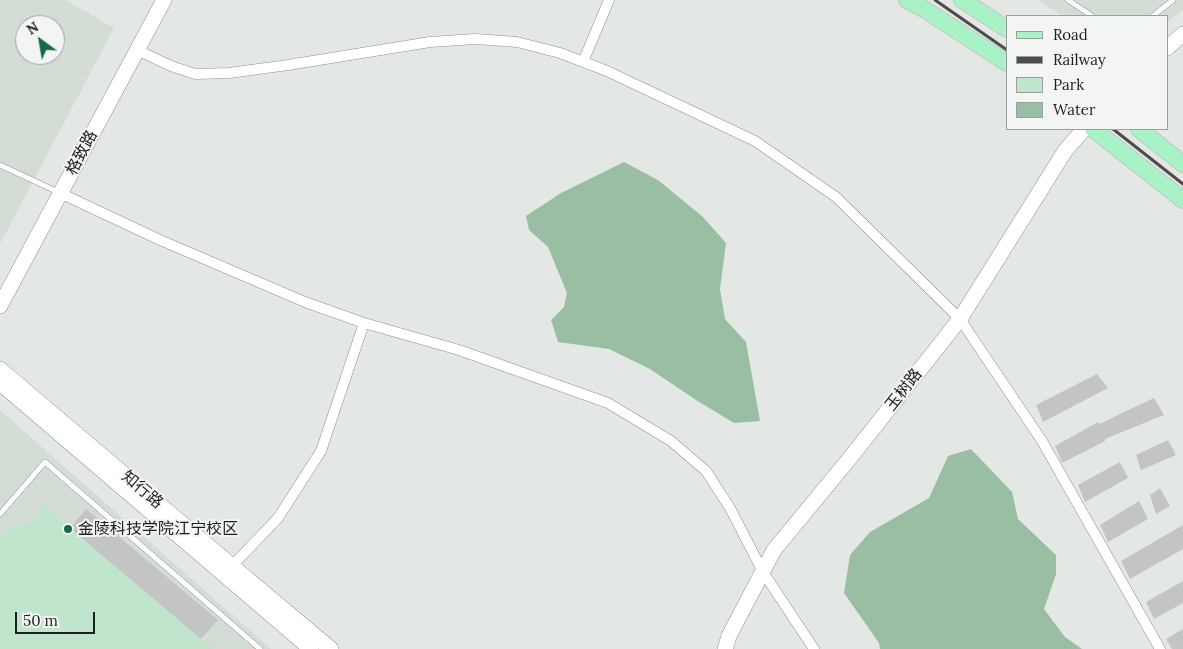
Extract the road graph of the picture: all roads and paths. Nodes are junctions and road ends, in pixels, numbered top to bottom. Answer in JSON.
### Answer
{"nodes":[{"id":1,"x":164,"y":0,"type":"edge"},
{"id":2,"x":609,"y":0,"type":"edge"},
{"id":3,"x":907,"y":0,"type":"edge"},
{"id":4,"x":962,"y":0,"type":"edge"},
{"id":5,"x":1068,"y":0,"type":"edge"},
{"id":6,"x":1173,"y":0,"type":"edge"},
{"id":7,"x":1090,"y":15,"type":"edge"},
{"id":8,"x":1154,"y":15,"type":"edge"},
{"id":9,"x":1006,"y":27,"type":"edge"},
{"id":10,"x":1183,"y":34,"type":"edge"},
{"id":11,"x":1168,"y":47,"type":"edge"},
{"id":12,"x":137,"y":50,"type":"junction"},
{"id":13,"x":583,"y":62,"type":"junction"},
{"id":14,"x":1006,"y":62,"type":"edge"},
{"id":15,"x":1083,"y":130,"type":"edge"},
{"id":16,"x":1094,"y":130,"type":"edge"},
{"id":17,"x":1140,"y":130,"type":"edge"},
{"id":18,"x":1183,"y":164,"type":"edge"},
{"id":19,"x":0,"y":165,"type":"edge"},
{"id":20,"x":60,"y":193,"type":"junction"},
{"id":21,"x":1183,"y":200,"type":"edge"},
{"id":22,"x":0,"y":306,"type":"edge"},
{"id":23,"x":960,"y":319,"type":"junction"},
{"id":24,"x":364,"y":322,"type":"junction"},
{"id":25,"x":0,"y":369,"type":"edge"},
{"id":26,"x":0,"y":383,"type":"edge"},
{"id":27,"x":0,"y":514,"type":"edge"},
{"id":28,"x":232,"y":566,"type":"junction"},
{"id":29,"x":763,"y":572,"type":"junction"},
{"id":30,"x":260,"y":649,"type":"edge"},
{"id":31,"x":311,"y":649,"type":"edge"},
{"id":32,"x":331,"y":649,"type":"edge"},
{"id":33,"x":725,"y":649,"type":"edge"},
{"id":34,"x":814,"y":649,"type":"edge"},
{"id":35,"x":1160,"y":649,"type":"edge"}],
"edges":[{"from":1,"to":12,"type":"street","name":"格致路"},
{"from":2,"to":13,"type":"street"},
{"from":3,"to":14,"type":"main road"},
{"from":4,"to":9,"type":"main road"},
{"from":5,"to":7,"type":"lane"},
{"from":6,"to":8,"type":"lane"},
{"from":10,"to":11,"type":"street"},
{"from":12,"to":13,"type":"street"},
{"from":12,"to":20,"type":"street","name":"格致路"},
{"from":13,"to":23,"type":"street"},
{"from":15,"to":23,"type":"street","name":"玉树路"},
{"from":16,"to":21,"type":"main road"},
{"from":17,"to":18,"type":"main road"},
{"from":19,"to":20,"type":"lane"},
{"from":20,"to":22,"type":"street","name":"格致路"},
{"from":20,"to":24,"type":"street"},
{"from":23,"to":29,"type":"street","name":"玉树路"},
{"from":23,"to":35,"type":"street"},
{"from":24,"to":28,"type":"street"},
{"from":24,"to":29,"type":"street"},
{"from":25,"to":28,"type":"street","name":"知行路"},
{"from":26,"to":31,"type":"street","name":"知行路"},
{"from":27,"to":30,"type":"lane"},
{"from":28,"to":32,"type":"street","name":"知行路"},
{"from":29,"to":33,"type":"street","name":"玉树路"},
{"from":29,"to":34,"type":"street"}]}
